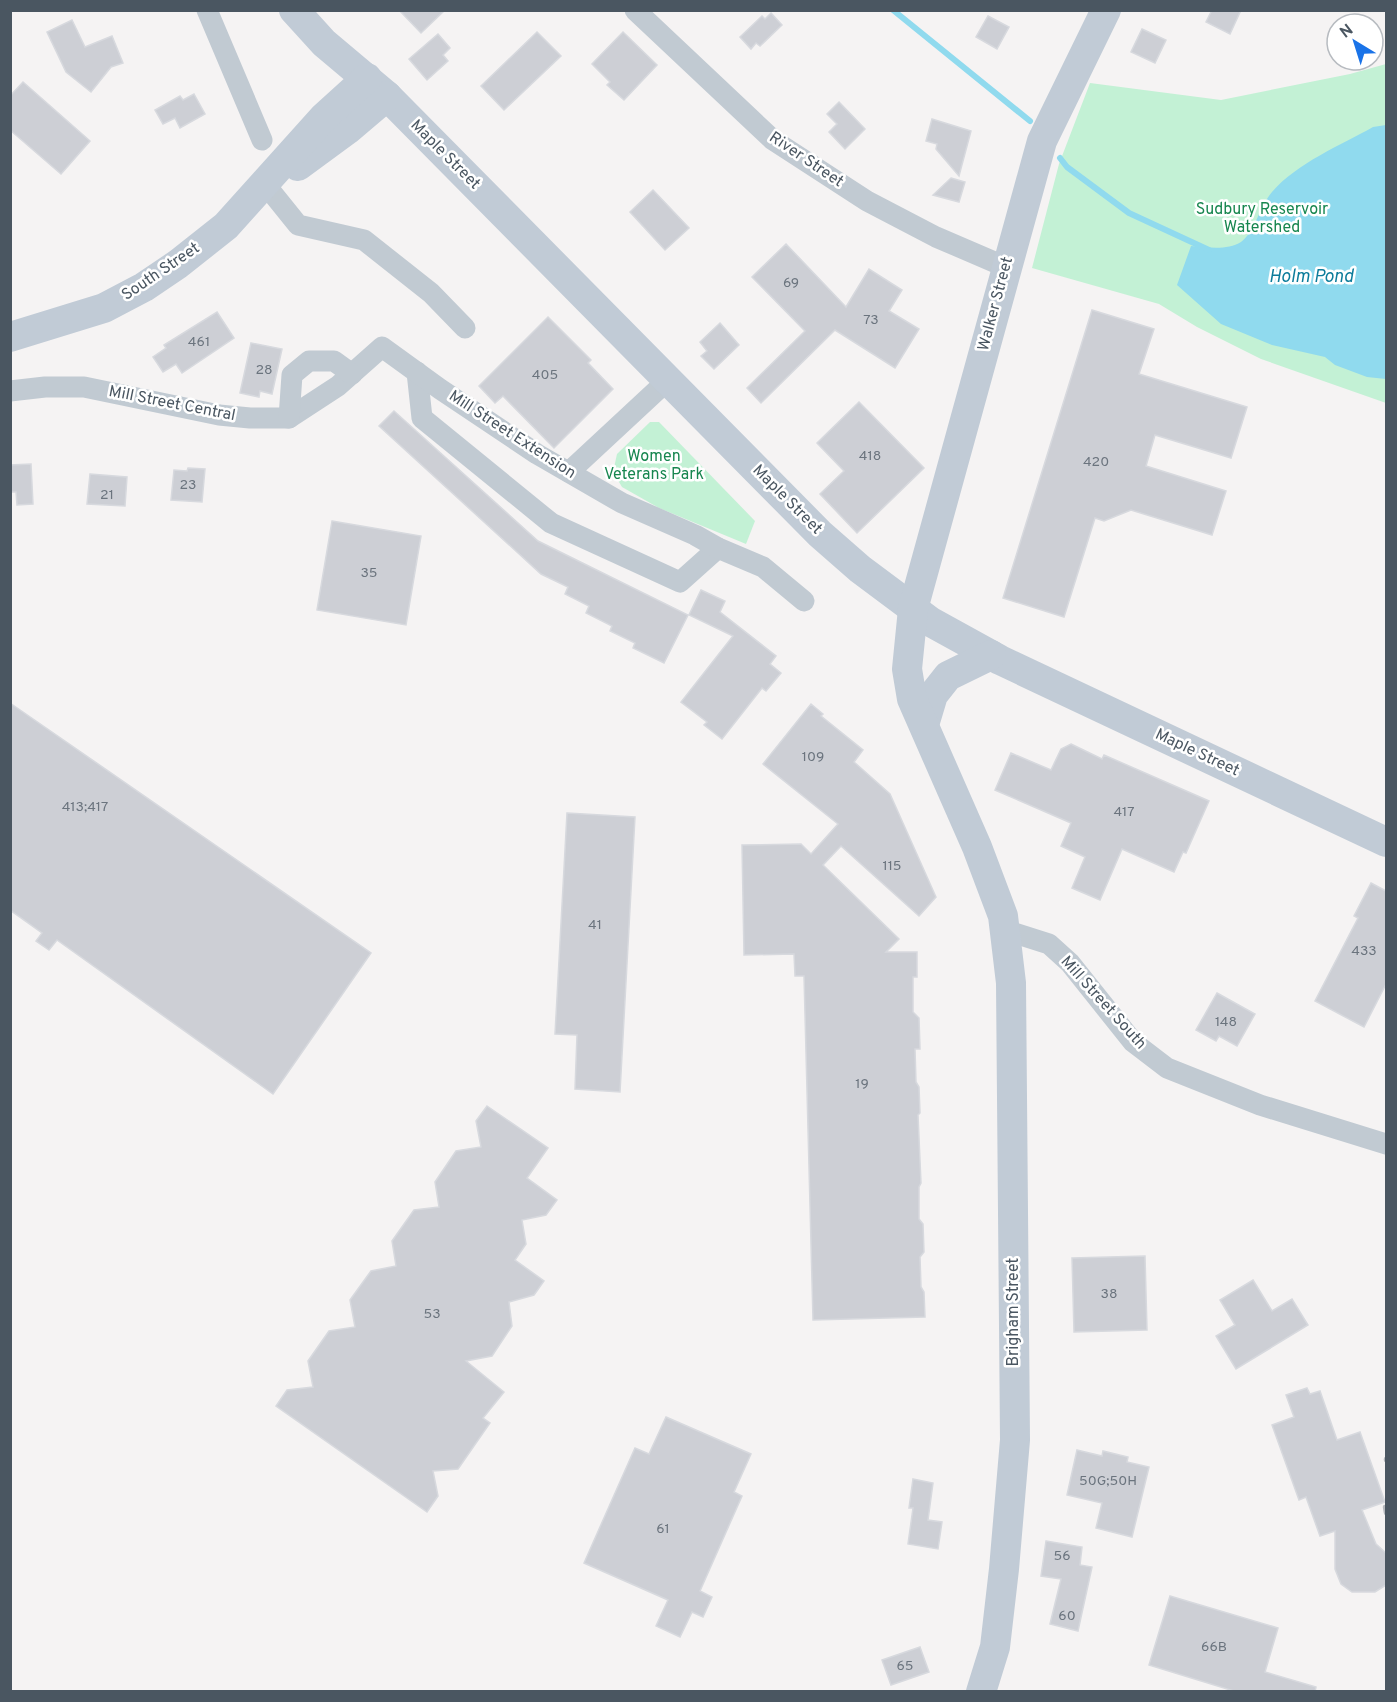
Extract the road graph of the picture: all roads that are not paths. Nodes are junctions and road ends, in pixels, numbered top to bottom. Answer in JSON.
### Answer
{"nodes":[{"id":1,"x":207,"y":10,"type":"edge"},
{"id":2,"x":294,"y":10,"type":"edge"},
{"id":3,"x":635,"y":10,"type":"edge"},
{"id":4,"x":1106,"y":10,"type":"edge"},
{"id":5,"x":324,"y":43,"type":"junction"},
{"id":6,"x":377,"y":87,"type":"junction"},
{"id":7,"x":337,"y":121,"type":"junction"},
{"id":8,"x":262,"y":140,"type":"dead end"},
{"id":9,"x":430,"y":140,"type":"junction"},
{"id":10,"x":269,"y":189,"type":"junction"},
{"id":11,"x":235,"y":216,"type":"junction"},
{"id":12,"x":1006,"y":267,"type":"junction"},
{"id":13,"x":465,"y":328,"type":"dead end"},
{"id":14,"x":10,"y":337,"type":"edge"},
{"id":15,"x":417,"y":372,"type":"junction"},
{"id":16,"x":352,"y":374,"type":"junction"},
{"id":17,"x":668,"y":380,"type":"junction"},
{"id":18,"x":10,"y":391,"type":"edge"},
{"id":19,"x":289,"y":418,"type":"junction"},
{"id":20,"x":569,"y":472,"type":"junction"},
{"id":21,"x":718,"y":548,"type":"junction"},
{"id":22,"x":804,"y":601,"type":"dead end"},
{"id":23,"x":913,"y":609,"type":"junction"},
{"id":24,"x":991,"y":655,"type":"junction"},
{"id":25,"x":924,"y":725,"type":"junction"},
{"id":26,"x":1386,"y":842,"type":"edge"},
{"id":27,"x":1005,"y":930,"type":"junction"},
{"id":28,"x":1386,"y":1144,"type":"edge"},
{"id":29,"x":981,"y":1692,"type":"edge"}],
"edges":[{"from":1,"to":8,"type":"street"},
{"from":2,"to":5,"type":"main road","name":"Maple Street"},
{"from":3,"to":12,"type":"street","name":"River Street"},
{"from":4,"to":12,"type":"main road","name":"Walker Street"},
{"from":5,"to":6,"type":"main road","name":"Maple Street"},
{"from":5,"to":7,"type":"main road"},
{"from":6,"to":7,"type":"main road","name":"South Street"},
{"from":6,"to":9,"type":"main road","name":"Maple Street"},
{"from":7,"to":9,"type":"main road"},
{"from":7,"to":10,"type":"main road","name":"South Street"},
{"from":7,"to":11,"type":"main road","name":"South Street"},
{"from":9,"to":17,"type":"main road","name":"Maple Street"},
{"from":10,"to":11,"type":"main road","name":"South Street"},
{"from":10,"to":13,"type":"street"},
{"from":11,"to":14,"type":"main road","name":"South Street"},
{"from":12,"to":23,"type":"main road","name":"Walker Street"},
{"from":15,"to":16,"type":"street","name":"Mill Street Extension"},
{"from":15,"to":20,"type":"street","name":"Mill Street Extension"},
{"from":15,"to":21,"type":"street"},
{"from":16,"to":19,"type":"street"},
{"from":16,"to":19,"type":"street"},
{"from":17,"to":20,"type":"street"},
{"from":17,"to":23,"type":"main road","name":"Maple Street"},
{"from":18,"to":19,"type":"street","name":"Mill Street Central"},
{"from":20,"to":21,"type":"street","name":"Mill Street Extension"},
{"from":21,"to":22,"type":"street","name":"Mill Street Extension"},
{"from":23,"to":24,"type":"main road","name":"Maple Street"},
{"from":23,"to":25,"type":"main road"},
{"from":24,"to":25,"type":"main road"},
{"from":24,"to":26,"type":"main road","name":"Maple Street"},
{"from":25,"to":27,"type":"main road"},
{"from":27,"to":28,"type":"street","name":"Mill Street South"},
{"from":27,"to":29,"type":"main road","name":"Brigham Street"}]}
